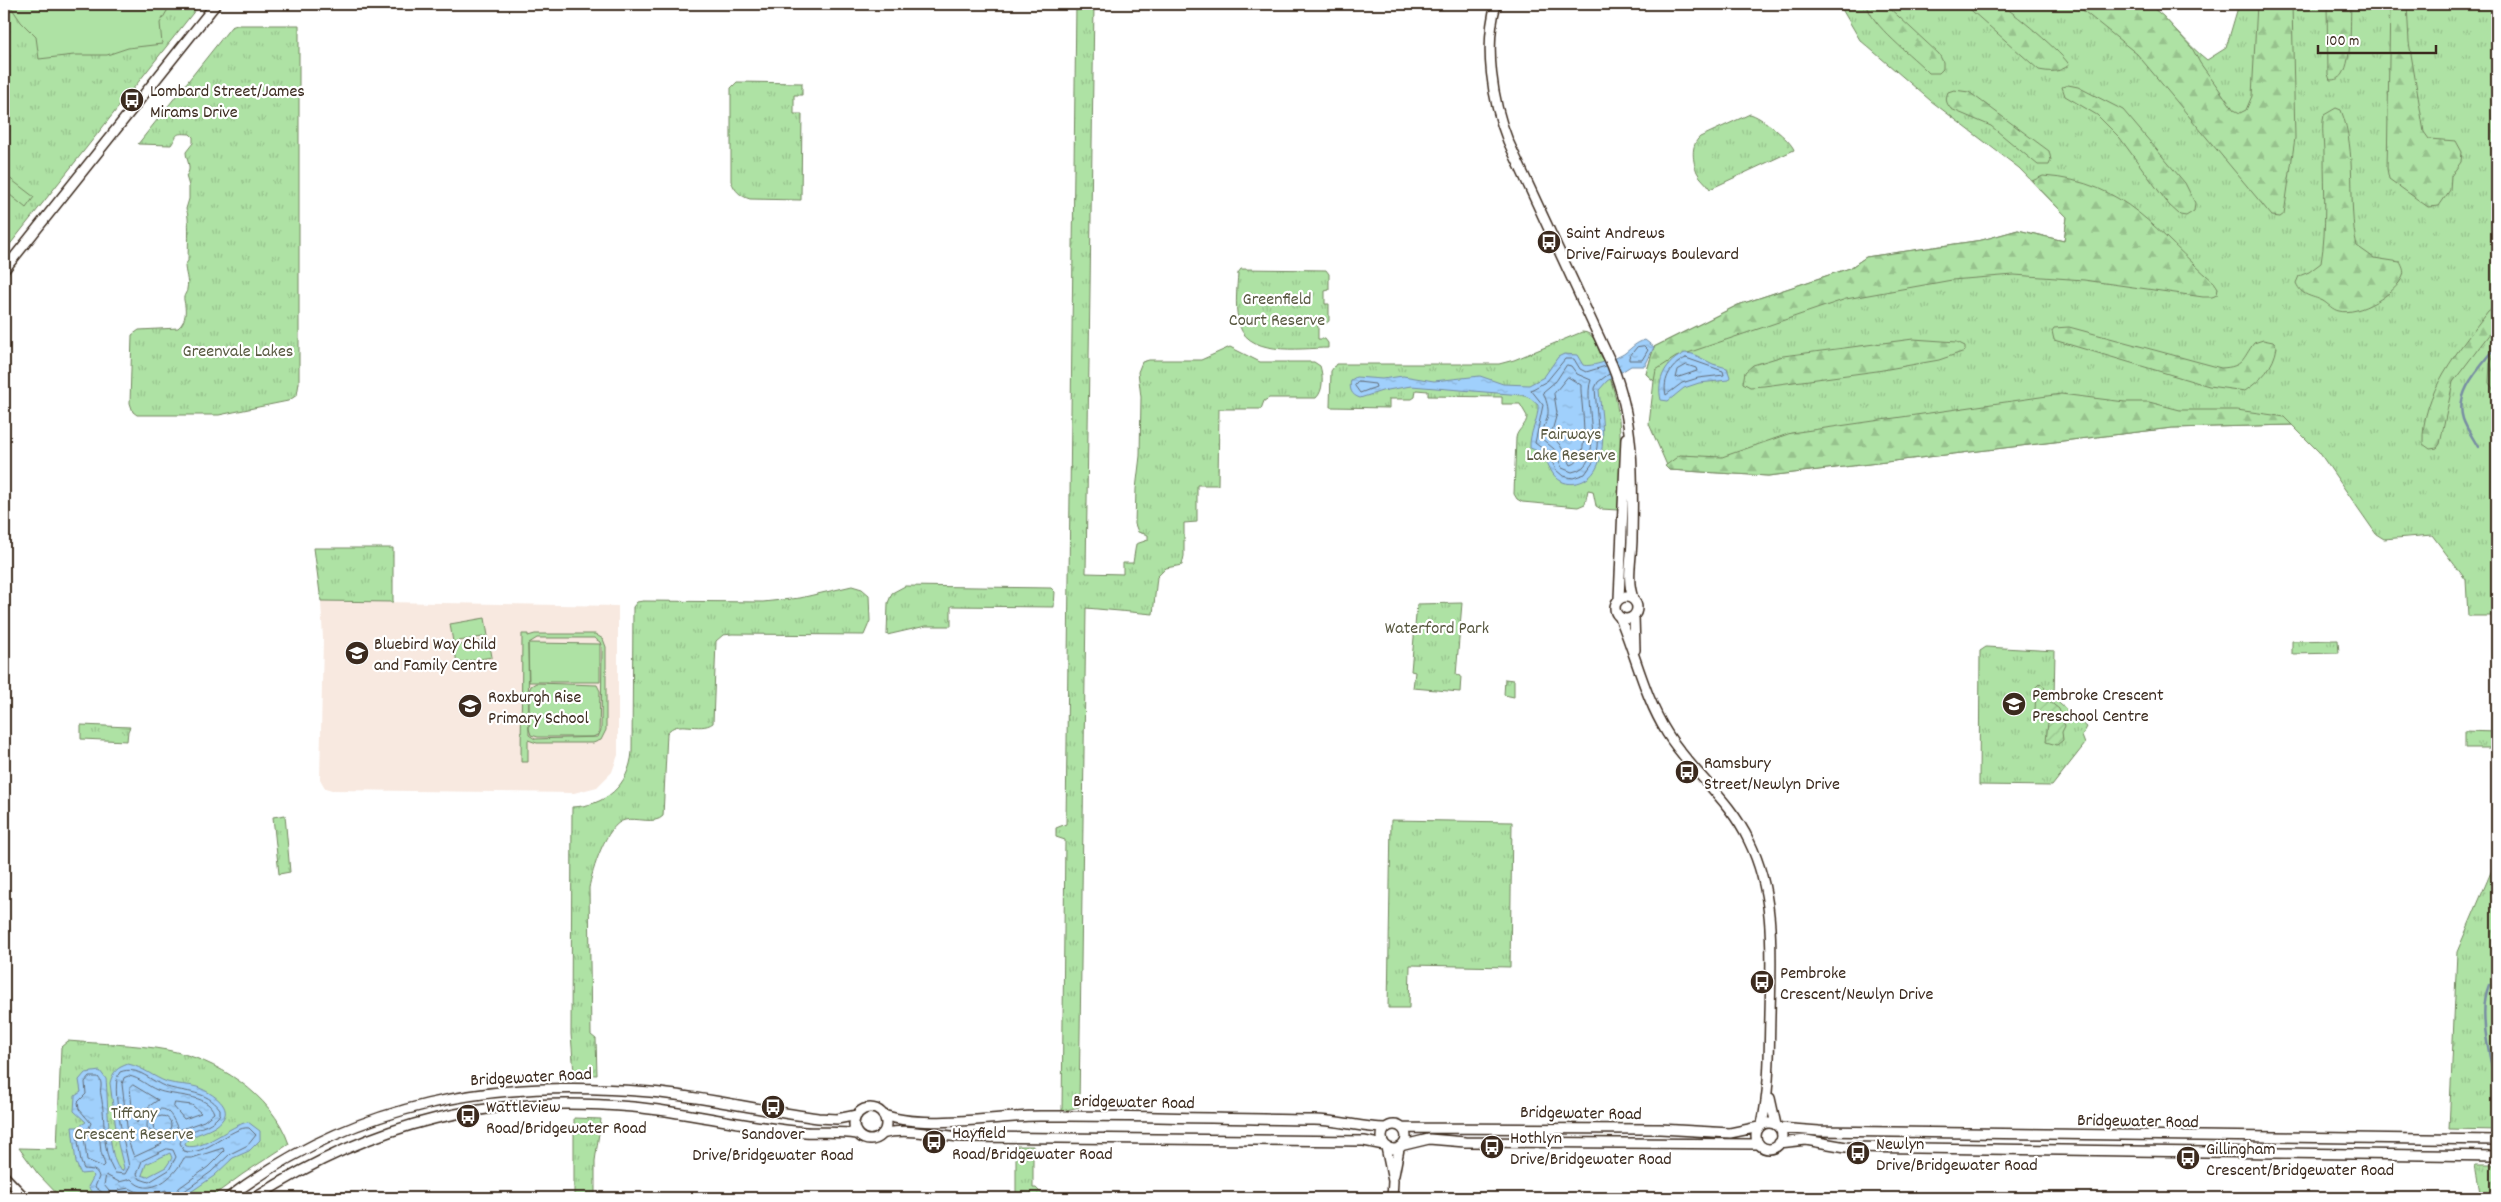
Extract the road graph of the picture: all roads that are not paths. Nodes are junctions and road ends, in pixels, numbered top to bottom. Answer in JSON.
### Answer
{"nodes":[{"id":1,"x":216,"y":4,"type":"edge"},
{"id":2,"x":1489,"y":4,"type":"edge"},
{"id":3,"x":1496,"y":4,"type":"edge"},
{"id":4,"x":1492,"y":17,"type":"junction"},
{"id":5,"x":4,"y":270,"type":"edge"},
{"id":6,"x":1625,"y":410,"type":"junction"},
{"id":7,"x":1633,"y":598,"type":"junction"},
{"id":8,"x":1619,"y":599,"type":"junction"},
{"id":9,"x":1634,"y":616,"type":"junction"},
{"id":10,"x":1620,"y":618,"type":"junction"},
{"id":11,"x":1636,"y":655,"type":"junction"},
{"id":12,"x":1769,"y":1093,"type":"junction"},
{"id":13,"x":396,"y":1111,"type":"junction"},
{"id":14,"x":882,"y":1114,"type":"junction"},
{"id":15,"x":795,"y":1115,"type":"junction"},
{"id":16,"x":857,"y":1115,"type":"junction"},
{"id":17,"x":806,"y":1117,"type":"junction"},
{"id":18,"x":406,"y":1125,"type":"junction"},
{"id":19,"x":1760,"y":1126,"type":"junction"},
{"id":20,"x":1778,"y":1126,"type":"junction"},
{"id":21,"x":1386,"y":1128,"type":"junction"},
{"id":22,"x":1402,"y":1128,"type":"junction"},
{"id":23,"x":397,"y":1129,"type":"junction"},
{"id":24,"x":794,"y":1131,"type":"junction"},
{"id":25,"x":804,"y":1132,"type":"junction"},
{"id":26,"x":858,"y":1134,"type":"junction"},
{"id":27,"x":882,"y":1134,"type":"junction"},
{"id":28,"x":2094,"y":1135,"type":"junction"},
{"id":29,"x":2216,"y":1137,"type":"junction"},
{"id":30,"x":2442,"y":1139,"type":"junction"},
{"id":31,"x":2497,"y":1141,"type":"edge"},
{"id":32,"x":1779,"y":1143,"type":"junction"},
{"id":33,"x":1759,"y":1144,"type":"junction"},
{"id":34,"x":1385,"y":1146,"type":"junction"},
{"id":35,"x":1401,"y":1147,"type":"junction"},
{"id":36,"x":2497,"y":1150,"type":"edge"},
{"id":37,"x":2093,"y":1151,"type":"junction"},
{"id":38,"x":2216,"y":1152,"type":"junction"},
{"id":39,"x":2474,"y":1155,"type":"junction"},
{"id":40,"x":2497,"y":1156,"type":"edge"},
{"id":41,"x":4,"y":1176,"type":"edge"},
{"id":42,"x":1392,"y":1181,"type":"junction"},
{"id":43,"x":26,"y":1198,"type":"edge"},
{"id":44,"x":228,"y":1198,"type":"edge"},
{"id":45,"x":255,"y":1198,"type":"edge"},
{"id":46,"x":1392,"y":1198,"type":"edge"}],
"edges":[{"from":1,"to":5,"type":"street"},
{"from":2,"to":4,"type":"street"},
{"from":3,"to":4,"type":"street"},
{"from":4,"to":6,"type":"street"},
{"from":6,"to":7,"type":"street"},
{"from":6,"to":8,"type":"street"},
{"from":7,"to":8,"type":"street"},
{"from":7,"to":9,"type":"street"},
{"from":8,"to":10,"type":"street"},
{"from":9,"to":10,"type":"street"},
{"from":9,"to":11,"type":"street"},
{"from":10,"to":11,"type":"street"},
{"from":11,"to":12,"type":"street"},
{"from":12,"to":19,"type":"street"},
{"from":12,"to":20,"type":"street"},
{"from":13,"to":15,"type":"street","name":"Bridgewater Road"},
{"from":13,"to":18,"type":"street"},
{"from":13,"to":23,"type":"street"},
{"from":13,"to":44,"type":"street","name":"Bridgewater Road"},
{"from":14,"to":16,"type":"street"},
{"from":14,"to":21,"type":"street","name":"Bridgewater Road"},
{"from":14,"to":27,"type":"street"},
{"from":15,"to":17,"type":"street","name":"Bridgewater Road"},
{"from":15,"to":24,"type":"street"},
{"from":16,"to":17,"type":"street","name":"Bridgewater Road"},
{"from":16,"to":26,"type":"street"},
{"from":17,"to":25,"type":"street"},
{"from":18,"to":23,"type":"street","name":"Bridgewater Road"},
{"from":18,"to":24,"type":"street","name":"Bridgewater Road"},
{"from":19,"to":20,"type":"street"},
{"from":19,"to":22,"type":"street","name":"Bridgewater Road"},
{"from":19,"to":33,"type":"street"},
{"from":20,"to":28,"type":"street","name":"Bridgewater Road"},
{"from":20,"to":32,"type":"street"},
{"from":21,"to":22,"type":"street"},
{"from":21,"to":34,"type":"street"},
{"from":22,"to":35,"type":"street"},
{"from":23,"to":45,"type":"street","name":"Bridgewater Road"},
{"from":24,"to":25,"type":"street","name":"Bridgewater Road"},
{"from":25,"to":26,"type":"street","name":"Bridgewater Road"},
{"from":26,"to":27,"type":"street"},
{"from":27,"to":34,"type":"street","name":"Bridgewater Road"},
{"from":28,"to":29,"type":"street","name":"Bridgewater Road"},
{"from":28,"to":37,"type":"street"},
{"from":29,"to":30,"type":"street","name":"Bridgewater Road"},
{"from":29,"to":38,"type":"street"},
{"from":30,"to":31,"type":"street","name":"Bridgewater Road"},
{"from":30,"to":39,"type":"street"},
{"from":31,"to":36,"type":"street"},
{"from":32,"to":33,"type":"street"},
{"from":32,"to":37,"type":"street","name":"Bridgewater Road"},
{"from":33,"to":35,"type":"street","name":"Bridgewater Road"},
{"from":34,"to":35,"type":"street"},
{"from":34,"to":42,"type":"street"},
{"from":35,"to":42,"type":"street"},
{"from":37,"to":38,"type":"street","name":"Bridgewater Road"},
{"from":38,"to":39,"type":"street","name":"Bridgewater Road"},
{"from":39,"to":40,"type":"street","name":"Bridgewater Road"},
{"from":41,"to":43,"type":"street"},
{"from":42,"to":46,"type":"street"}]}
